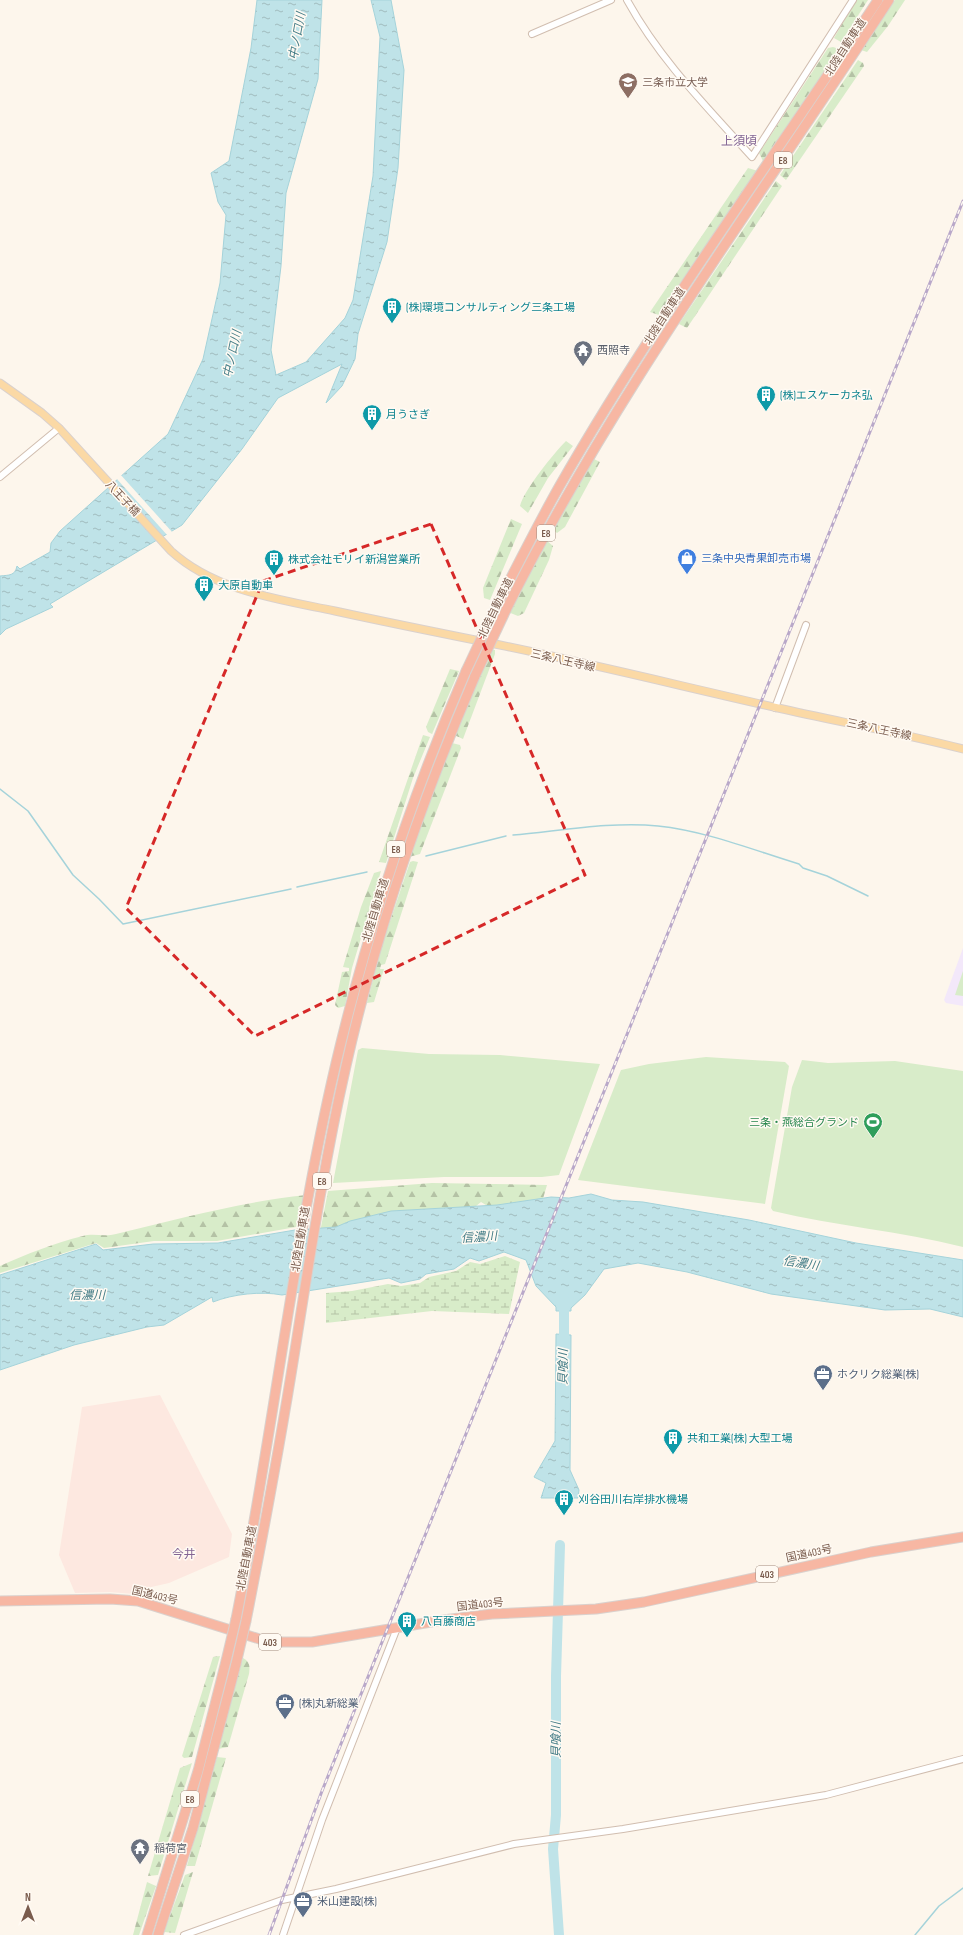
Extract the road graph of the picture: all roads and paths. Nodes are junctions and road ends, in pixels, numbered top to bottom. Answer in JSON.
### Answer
{"nodes":[{"id":1,"x":611,"y":0,"type":"edge"},
{"id":2,"x":627,"y":0,"type":"edge"},
{"id":3,"x":853,"y":0,"type":"edge"},
{"id":4,"x":878,"y":0,"type":"edge"},
{"id":5,"x":889,"y":0,"type":"edge"},
{"id":6,"x":532,"y":34,"type":"dead end"},
{"id":7,"x":0,"y":383,"type":"edge"},
{"id":8,"x":59,"y":428,"type":"junction"},
{"id":9,"x":0,"y":477,"type":"edge"},
{"id":10,"x":170,"y":551,"type":"joint"},
{"id":11,"x":806,"y":625,"type":"dead end"},
{"id":12,"x":775,"y":708,"type":"junction"},
{"id":13,"x":963,"y":749,"type":"edge"},
{"id":14,"x":963,"y":1537,"type":"edge"},
{"id":15,"x":0,"y":1601,"type":"edge"},
{"id":16,"x":397,"y":1628,"type":"junction"},
{"id":17,"x":963,"y":1759,"type":"edge"},
{"id":18,"x":295,"y":1898,"type":"junction"},
{"id":19,"x":147,"y":1935,"type":"edge"},
{"id":20,"x":158,"y":1935,"type":"edge"},
{"id":21,"x":184,"y":1935,"type":"edge"},
{"id":22,"x":283,"y":1935,"type":"edge"}],
"edges":[{"from":1,"to":6,"type":"street"},
{"from":2,"to":3,"type":"street"},
{"from":4,"to":19,"type":"highway","name":"北陸自動車道","number":"E8","bridge":true},
{"from":5,"to":20,"type":"highway","name":"北陸自動車道","number":"E8","bridge":true},
{"from":7,"to":8,"type":"main road"},
{"from":8,"to":9,"type":"street"},
{"from":8,"to":10,"type":"main road","name":"八王子橋"},
{"from":10,"to":12,"type":"main road","name":"三条八王寺線"},
{"from":11,"to":12,"type":"street"},
{"from":12,"to":13,"type":"main road","name":"三条八王寺線"},
{"from":14,"to":16,"type":"highway","name":"国道403号","number":"403"},
{"from":15,"to":16,"type":"highway","name":"国道403号","number":"403"},
{"from":16,"to":18,"type":"street"},
{"from":17,"to":18,"type":"street"},
{"from":18,"to":21,"type":"street"},
{"from":18,"to":22,"type":"street"}]}
